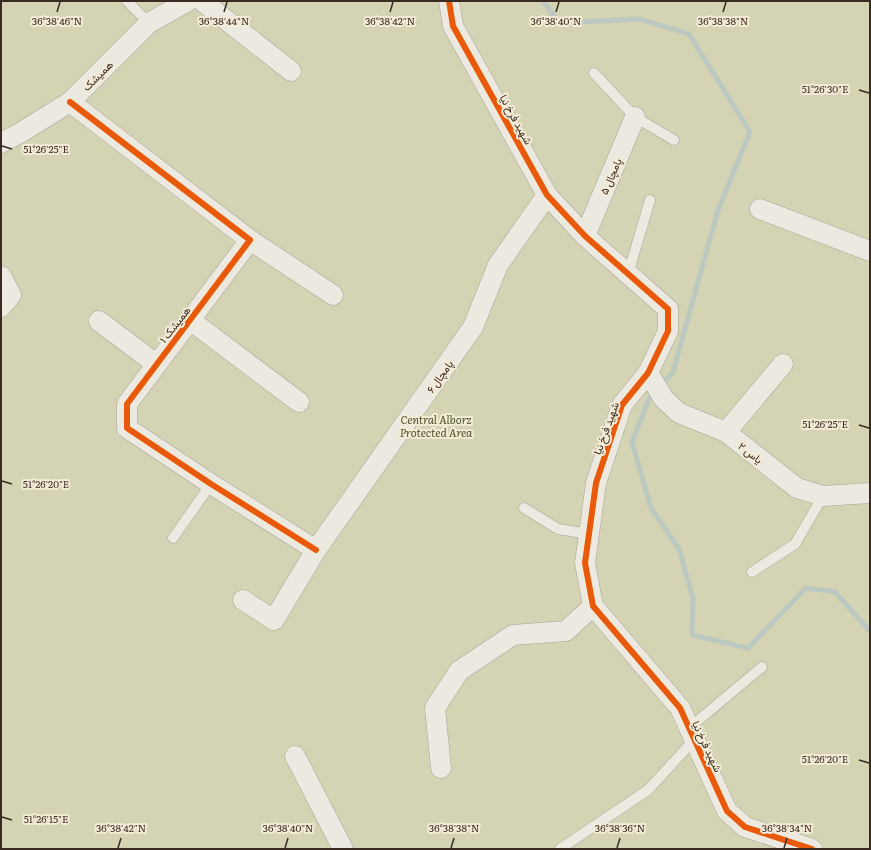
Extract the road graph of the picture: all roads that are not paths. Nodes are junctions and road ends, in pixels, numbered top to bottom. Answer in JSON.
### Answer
{"nodes":[{"id":1,"x":127,"y":1,"type":"edge"},
{"id":2,"x":188,"y":1,"type":"edge"},
{"id":3,"x":202,"y":1,"type":"edge"},
{"id":4,"x":448,"y":1,"type":"edge"},
{"id":5,"x":149,"y":23,"type":"junction"},
{"id":6,"x":291,"y":71,"type":"dead end"},
{"id":7,"x":594,"y":73,"type":"dead end"},
{"id":8,"x":70,"y":102,"type":"junction"},
{"id":9,"x":635,"y":117,"type":"junction"},
{"id":10,"x":674,"y":140,"type":"dead end"},
{"id":11,"x":1,"y":143,"type":"edge"},
{"id":12,"x":547,"y":194,"type":"junction"},
{"id":13,"x":650,"y":200,"type":"dead end"},
{"id":14,"x":760,"y":209,"type":"dead end"},
{"id":15,"x":585,"y":236,"type":"junction"},
{"id":16,"x":250,"y":240,"type":"junction"},
{"id":17,"x":870,"y":251,"type":"edge"},
{"id":18,"x":628,"y":274,"type":"junction"},
{"id":19,"x":1,"y":276,"type":"edge"},
{"id":20,"x":333,"y":295,"type":"dead end"},
{"id":21,"x":1,"y":307,"type":"edge"},
{"id":22,"x":190,"y":320,"type":"junction"},
{"id":23,"x":99,"y":321,"type":"dead end"},
{"id":24,"x":156,"y":364,"type":"junction"},
{"id":25,"x":783,"y":364,"type":"dead end"},
{"id":26,"x":656,"y":385,"type":"junction"},
{"id":27,"x":299,"y":402,"type":"dead end"},
{"id":28,"x":726,"y":432,"type":"junction"},
{"id":29,"x":211,"y":484,"type":"junction"},
{"id":30,"x":870,"y":493,"type":"edge"},
{"id":31,"x":823,"y":496,"type":"junction"},
{"id":32,"x":524,"y":508,"type":"dead end"},
{"id":33,"x":589,"y":534,"type":"junction"},
{"id":34,"x":173,"y":538,"type":"dead end"},
{"id":35,"x":316,"y":550,"type":"junction"},
{"id":36,"x":752,"y":572,"type":"dead end"},
{"id":37,"x":242,"y":600,"type":"dead end"},
{"id":38,"x":593,"y":606,"type":"junction"},
{"id":39,"x":762,"y":667,"type":"dead end"},
{"id":40,"x":691,"y":734,"type":"junction"},
{"id":41,"x":295,"y":756,"type":"dead end"},
{"id":42,"x":441,"y":768,"type":"dead end"},
{"id":43,"x":343,"y":849,"type":"edge"},
{"id":44,"x":560,"y":849,"type":"edge"},
{"id":45,"x":812,"y":849,"type":"edge"}],
"edges":[{"from":1,"to":5,"type":"lane"},
{"from":2,"to":5,"type":"street","name":"همیشک"},
{"from":3,"to":6,"type":"street"},
{"from":4,"to":12,"type":"street","name":"شهید فرخ نیا"},
{"from":5,"to":8,"type":"street","name":"همیشک"},
{"from":7,"to":9,"type":"lane"},
{"from":8,"to":11,"type":"street","name":"همیشک"},
{"from":8,"to":16,"type":"street"},
{"from":9,"to":10,"type":"lane"},
{"from":9,"to":15,"type":"street","name":"پامچال ۵"},
{"from":12,"to":15,"type":"street","name":"شهید فرخ نیا"},
{"from":12,"to":35,"type":"street","name":"پامچال ۶"},
{"from":13,"to":18,"type":"lane"},
{"from":14,"to":17,"type":"street"},
{"from":15,"to":18,"type":"street","name":"شهید فرخ نیا"},
{"from":16,"to":20,"type":"street"},
{"from":16,"to":22,"type":"street","name":"همیشک ۱"},
{"from":18,"to":26,"type":"street","name":"شهید فرخ نیا"},
{"from":19,"to":21,"type":"street"},
{"from":22,"to":24,"type":"street","name":"همیشک ۱"},
{"from":22,"to":27,"type":"street"},
{"from":23,"to":24,"type":"street"},
{"from":24,"to":29,"type":"street","name":"همیشک ۱"},
{"from":25,"to":28,"type":"street"},
{"from":26,"to":28,"type":"street","name":"یاس ۲"},
{"from":26,"to":33,"type":"street","name":"شهید فرخ نیا"},
{"from":28,"to":31,"type":"street","name":"یاس ۲"},
{"from":29,"to":34,"type":"lane"},
{"from":29,"to":35,"type":"street","name":"همیشک ۱"},
{"from":30,"to":31,"type":"street","name":"یاس ۲"},
{"from":31,"to":36,"type":"lane"},
{"from":32,"to":33,"type":"lane"},
{"from":33,"to":38,"type":"street","name":"شهید فرخ نیا"},
{"from":35,"to":37,"type":"street","name":"پامچال ۶"},
{"from":38,"to":40,"type":"street","name":"شهید فرخ نیا"},
{"from":38,"to":42,"type":"street"},
{"from":39,"to":40,"type":"lane"},
{"from":40,"to":44,"type":"lane"},
{"from":40,"to":45,"type":"street","name":"شهید فرخ نیا"},
{"from":41,"to":43,"type":"street"}]}
